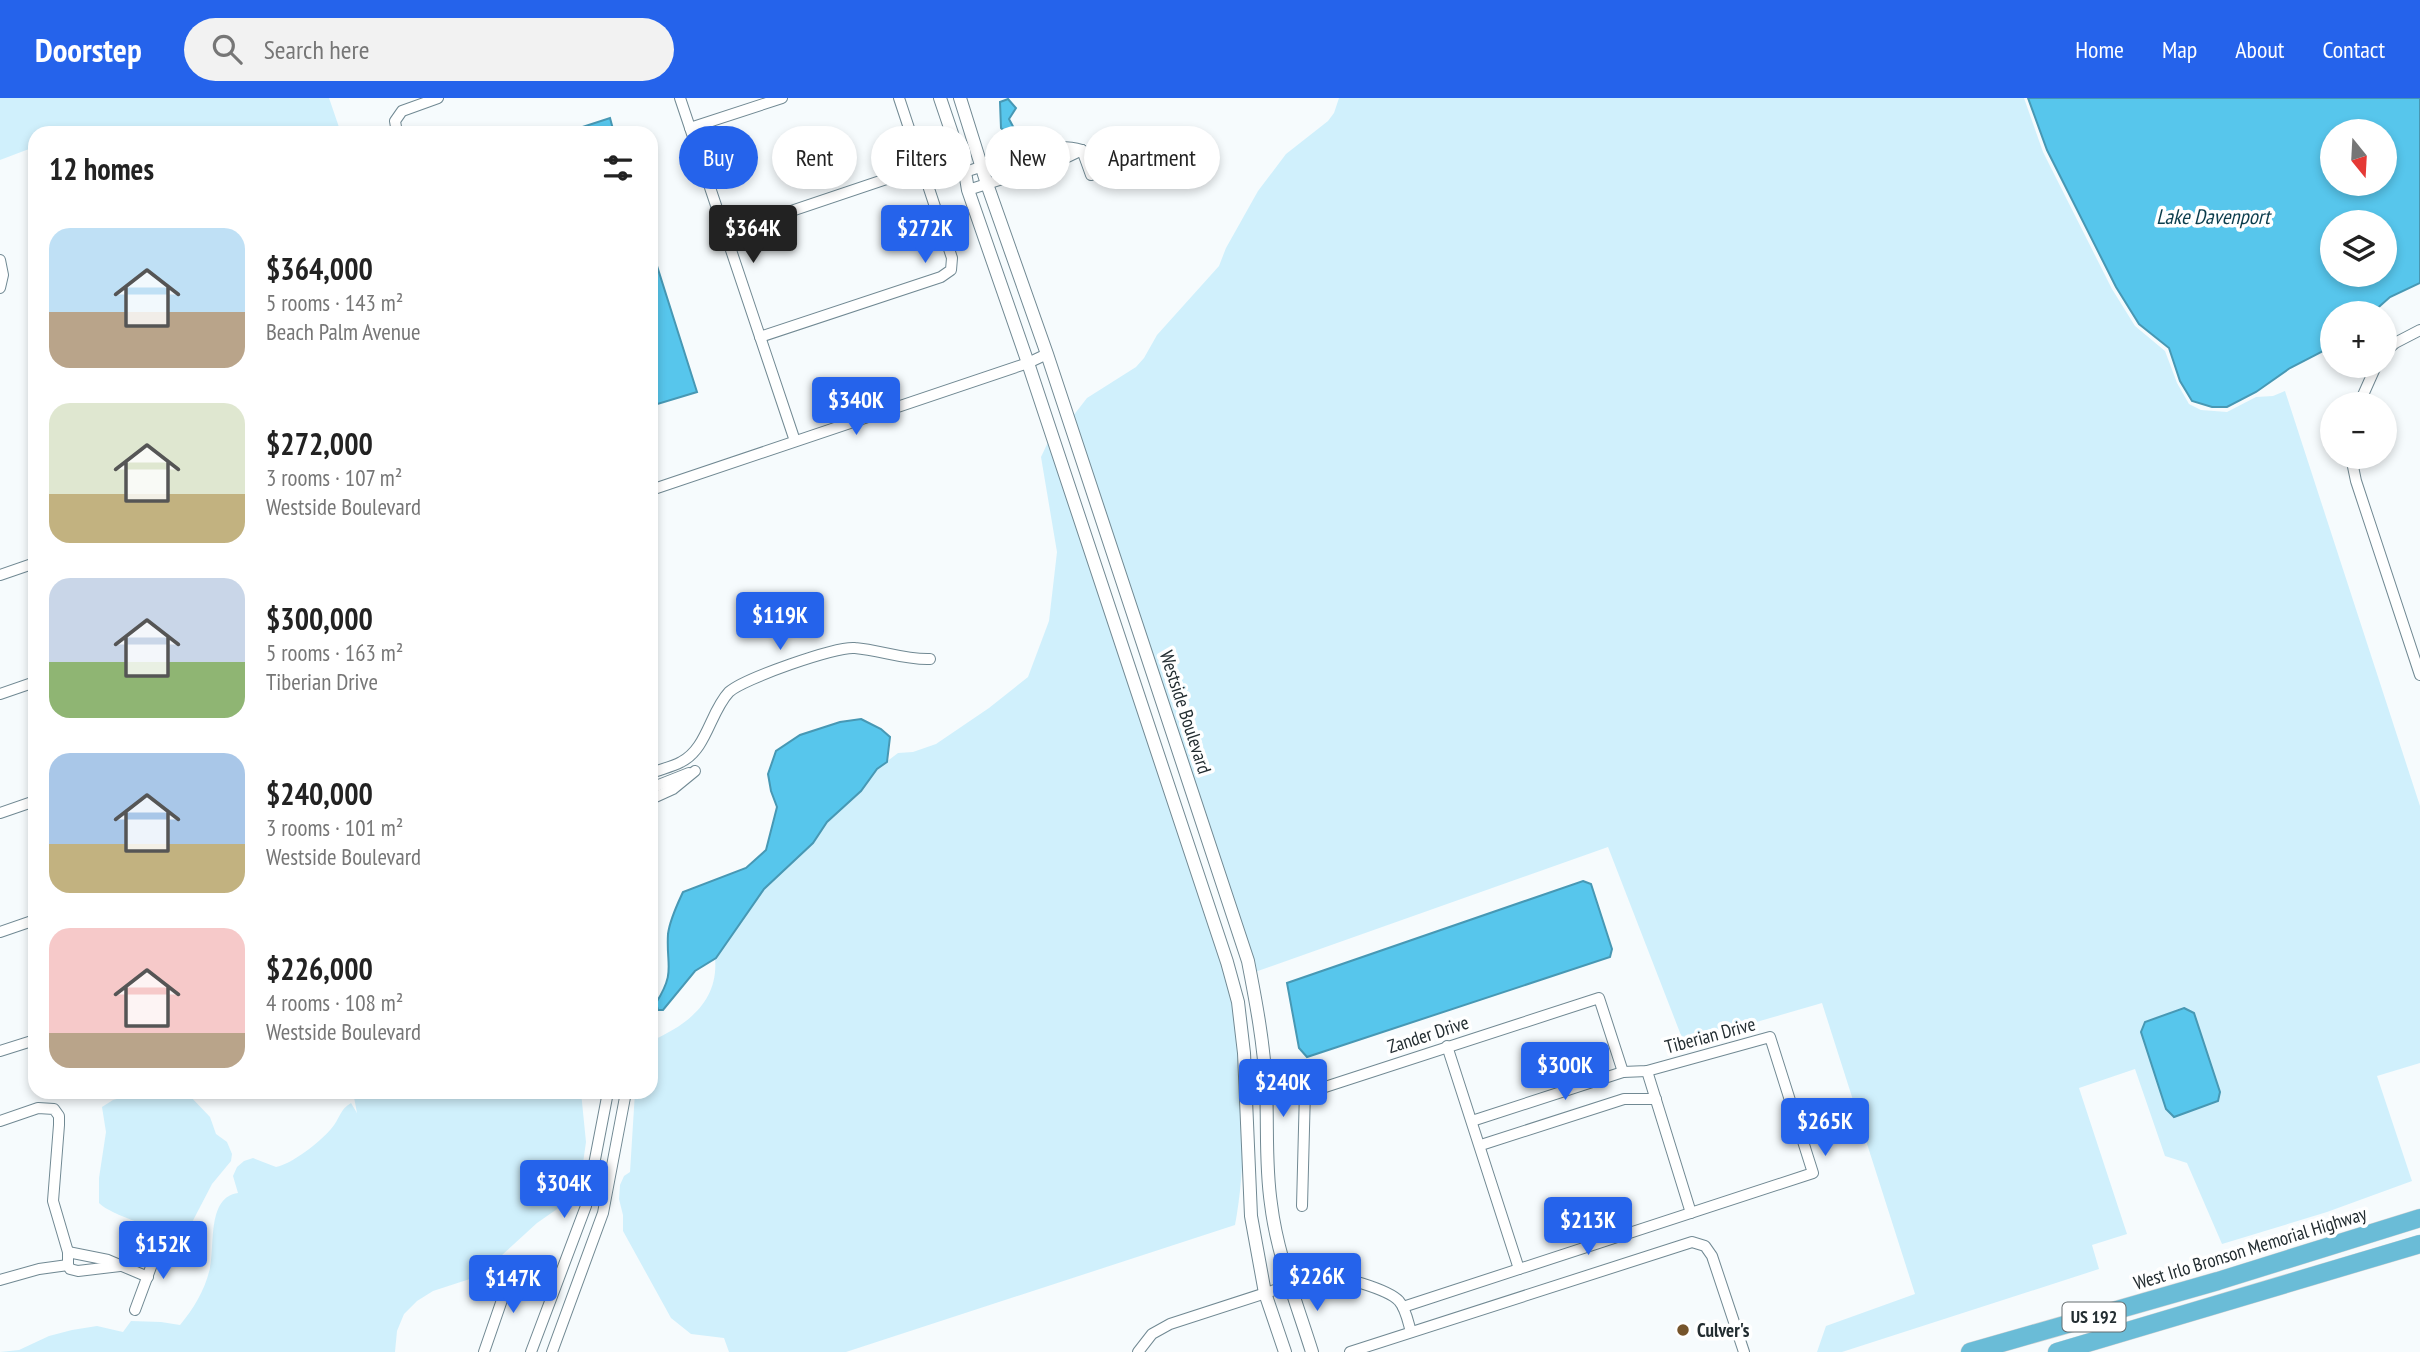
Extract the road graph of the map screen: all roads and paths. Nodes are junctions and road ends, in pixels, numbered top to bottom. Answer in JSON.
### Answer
{"nodes":[{"id":1,"x":438,"y":98,"type":"edge"},
{"id":2,"x":680,"y":98,"type":"edge"},
{"id":3,"x":782,"y":98,"type":"edge"},
{"id":4,"x":900,"y":98,"type":"edge"},
{"id":5,"x":940,"y":98,"type":"edge"},
{"id":6,"x":960,"y":98,"type":"edge"},
{"id":7,"x":396,"y":126,"type":"edge"},
{"id":8,"x":690,"y":126,"type":"edge"},
{"id":9,"x":697,"y":126,"type":"edge"},
{"id":10,"x":909,"y":126,"type":"edge"},
{"id":11,"x":949,"y":126,"type":"edge"},
{"id":12,"x":1070,"y":148,"type":"edge"},
{"id":13,"x":1082,"y":150,"type":"junction"},
{"id":14,"x":1070,"y":156,"type":"edge"},
{"id":15,"x":1084,"y":156,"type":"edge"},
{"id":16,"x":985,"y":166,"type":"edge"},
{"id":17,"x":982,"y":167,"type":"junction"},
{"id":18,"x":971,"y":170,"type":"edge"},
{"id":19,"x":985,"y":177,"type":"edge"},
{"id":20,"x":871,"y":184,"type":"edge"},
{"id":21,"x":985,"y":185,"type":"edge"},
{"id":22,"x":711,"y":189,"type":"edge"},
{"id":23,"x":929,"y":189,"type":"edge"},
{"id":24,"x":989,"y":189,"type":"edge"},
{"id":25,"x":968,"y":190,"type":"joint"},
{"id":26,"x":726,"y":233,"type":"junction"},
{"id":27,"x":0,"y":260,"type":"edge"},
{"id":28,"x":0,"y":288,"type":"edge"},
{"id":29,"x":2420,"y":330,"type":"edge"},
{"id":30,"x":760,"y":337,"type":"junction"},
{"id":31,"x":2397,"y":342,"type":"edge"},
{"id":32,"x":1047,"y":354,"type":"junction"},
{"id":33,"x":1028,"y":363,"type":"junction"},
{"id":34,"x":795,"y":441,"type":"junction"},
{"id":35,"x":2354,"y":469,"type":"edge"},
{"id":36,"x":658,"y":488,"type":"edge"},
{"id":37,"x":28,"y":565,"type":"edge"},
{"id":38,"x":0,"y":575,"type":"edge"},
{"id":39,"x":930,"y":659,"type":"dead end"},
{"id":40,"x":2418,"y":661,"type":"edge"},
{"id":41,"x":2420,"y":675,"type":"edge"},
{"id":42,"x":28,"y":684,"type":"edge"},
{"id":43,"x":0,"y":694,"type":"edge"},
{"id":44,"x":683,"y":762,"type":"junction"},
{"id":45,"x":658,"y":771,"type":"edge"},
{"id":46,"x":695,"y":771,"type":"junction"},
{"id":47,"x":658,"y":785,"type":"edge"},
{"id":48,"x":658,"y":796,"type":"edge"},
{"id":49,"x":28,"y":803,"type":"edge"},
{"id":50,"x":0,"y":813,"type":"edge"},
{"id":51,"x":28,"y":922,"type":"edge"},
{"id":52,"x":0,"y":932,"type":"edge"},
{"id":53,"x":28,"y":1042,"type":"edge"},
{"id":54,"x":1447,"y":1046,"type":"junction"},
{"id":55,"x":0,"y":1051,"type":"edge"},
{"id":56,"x":1647,"y":1071,"type":"junction"},
{"id":57,"x":1623,"y":1072,"type":"junction"},
{"id":58,"x":1266,"y":1088,"type":"junction"},
{"id":59,"x":1245,"y":1089,"type":"junction"},
{"id":60,"x":1305,"y":1090,"type":"junction"},
{"id":61,"x":607,"y":1099,"type":"edge"},
{"id":62,"x":625,"y":1099,"type":"edge"},
{"id":63,"x":1656,"y":1099,"type":"junction"},
{"id":64,"x":0,"y":1121,"type":"edge"},
{"id":65,"x":1472,"y":1121,"type":"junction"},
{"id":66,"x":1480,"y":1145,"type":"junction"},
{"id":67,"x":1302,"y":1206,"type":"dead end"},
{"id":68,"x":1690,"y":1213,"type":"junction"},
{"id":69,"x":2420,"y":1218,"type":"edge"},
{"id":70,"x":161,"y":1240,"type":"dead end"},
{"id":71,"x":2420,"y":1244,"type":"edge"},
{"id":72,"x":68,"y":1252,"type":"junction"},
{"id":73,"x":68,"y":1265,"type":"junction"},
{"id":74,"x":120,"y":1266,"type":"junction"},
{"id":75,"x":1519,"y":1269,"type":"junction"},
{"id":76,"x":148,"y":1277,"type":"junction"},
{"id":77,"x":0,"y":1280,"type":"edge"},
{"id":78,"x":2218,"y":1281,"type":"junction"},
{"id":79,"x":1290,"y":1284,"type":"junction"},
{"id":80,"x":1265,"y":1293,"type":"junction"},
{"id":81,"x":2173,"y":1294,"type":"junction"},
{"id":82,"x":552,"y":1295,"type":"junction"},
{"id":83,"x":1403,"y":1307,"type":"junction"},
{"id":84,"x":135,"y":1310,"type":"dead end"},
{"id":85,"x":2180,"y":1317,"type":"junction"},
{"id":86,"x":1411,"y":1332,"type":"junction"},
{"id":87,"x":2126,"y":1332,"type":"junction"},
{"id":88,"x":484,"y":1352,"type":"edge"},
{"id":89,"x":531,"y":1352,"type":"edge"},
{"id":90,"x":552,"y":1352,"type":"edge"},
{"id":91,"x":1138,"y":1352,"type":"edge"},
{"id":92,"x":1285,"y":1352,"type":"edge"},
{"id":93,"x":1312,"y":1352,"type":"edge"},
{"id":94,"x":1350,"y":1352,"type":"edge"},
{"id":95,"x":1744,"y":1352,"type":"edge"},
{"id":96,"x":1970,"y":1352,"type":"edge"},
{"id":97,"x":2057,"y":1352,"type":"edge"}],
"edges":[{"from":1,"to":7,"type":"street"},
{"from":2,"to":8,"type":"street"},
{"from":3,"to":9,"type":"street"},
{"from":4,"to":10,"type":"street"},
{"from":5,"to":11,"type":"street","name":"Westside Boulevard"},
{"from":6,"to":17,"type":"street","name":"Westside Boulevard"},
{"from":12,"to":13,"type":"street"},
{"from":13,"to":14,"type":"street"},
{"from":13,"to":15,"type":"street"},
{"from":16,"to":17,"type":"street"},
{"from":17,"to":18,"type":"street"},
{"from":17,"to":19,"type":"street","name":"Westside Boulevard"},
{"from":20,"to":26,"type":"street"},
{"from":21,"to":25,"type":"street"},
{"from":22,"to":26,"type":"street"},
{"from":23,"to":30,"type":"street"},
{"from":24,"to":32,"type":"street","name":"Westside Boulevard"},
{"from":25,"to":33,"type":"street","name":"Westside Boulevard"},
{"from":26,"to":30,"type":"street"},
{"from":27,"to":28,"type":"street"},
{"from":29,"to":31,"type":"street"},
{"from":30,"to":34,"type":"street"},
{"from":32,"to":33,"type":"street"},
{"from":32,"to":58,"type":"street","name":"Westside Boulevard"},
{"from":33,"to":34,"type":"street"},
{"from":33,"to":59,"type":"street","name":"Westside Boulevard"},
{"from":34,"to":36,"type":"street"},
{"from":35,"to":40,"type":"street"},
{"from":37,"to":38,"type":"street"},
{"from":39,"to":44,"type":"street"},
{"from":40,"to":41,"type":"street"},
{"from":42,"to":43,"type":"street"},
{"from":44,"to":45,"type":"street"},
{"from":44,"to":46,"type":"street"},
{"from":46,"to":47,"type":"street"},
{"from":46,"to":48,"type":"street"},
{"from":49,"to":50,"type":"street"},
{"from":51,"to":52,"type":"street"},
{"from":53,"to":55,"type":"street"},
{"from":54,"to":57,"type":"street","name":"Zander Drive"},
{"from":54,"to":60,"type":"street","name":"Zander Drive"},
{"from":54,"to":65,"type":"street"},
{"from":56,"to":57,"type":"street","name":"Tiberian Drive"},
{"from":56,"to":63,"type":"street"},
{"from":56,"to":68,"type":"street","name":"Tiberian Drive"},
{"from":57,"to":65,"type":"street","name":"Tiberian Drive"},
{"from":58,"to":59,"type":"street","name":"Zander Drive"},
{"from":58,"to":60,"type":"street","name":"Zander Drive"},
{"from":58,"to":79,"type":"street","name":"Westside Boulevard"},
{"from":59,"to":80,"type":"street","name":"Westside Boulevard"},
{"from":60,"to":67,"type":"street"},
{"from":61,"to":82,"type":"street"},
{"from":62,"to":90,"type":"street"},
{"from":63,"to":66,"type":"street"},
{"from":63,"to":68,"type":"street"},
{"from":64,"to":72,"type":"street"},
{"from":65,"to":66,"type":"street"},
{"from":66,"to":75,"type":"street"},
{"from":68,"to":75,"type":"street","name":"Tiberian Drive"},
{"from":69,"to":78,"type":"highway","name":"West Irlo Bronson Memorial Highway","number":"US 192"},
{"from":70,"to":76,"type":"street"},
{"from":71,"to":85,"type":"highway","number":"US 192"},
{"from":72,"to":73,"type":"street"},
{"from":72,"to":74,"type":"street"},
{"from":73,"to":74,"type":"street"},
{"from":73,"to":77,"type":"street"},
{"from":74,"to":76,"type":"street"},
{"from":75,"to":83,"type":"street","name":"Tiberian Drive"},
{"from":76,"to":84,"type":"street"},
{"from":78,"to":81,"type":"highway","name":"West Irlo Bronson Memorial Highway","number":"US 192"},
{"from":78,"to":85,"type":"highway"},
{"from":79,"to":80,"type":"street"},
{"from":79,"to":83,"type":"street"},
{"from":79,"to":93,"type":"street","name":"Westside Boulevard"},
{"from":80,"to":91,"type":"street"},
{"from":80,"to":92,"type":"street","name":"Westside Boulevard"},
{"from":81,"to":87,"type":"highway"},
{"from":81,"to":96,"type":"highway","name":"West Irlo Bronson Memorial Highway","number":"US 192"},
{"from":82,"to":88,"type":"street"},
{"from":82,"to":89,"type":"street"},
{"from":83,"to":86,"type":"street"},
{"from":85,"to":87,"type":"highway","number":"US 192"},
{"from":86,"to":94,"type":"street"},
{"from":86,"to":95,"type":"street"},
{"from":87,"to":97,"type":"highway","number":"US 192"}]}
